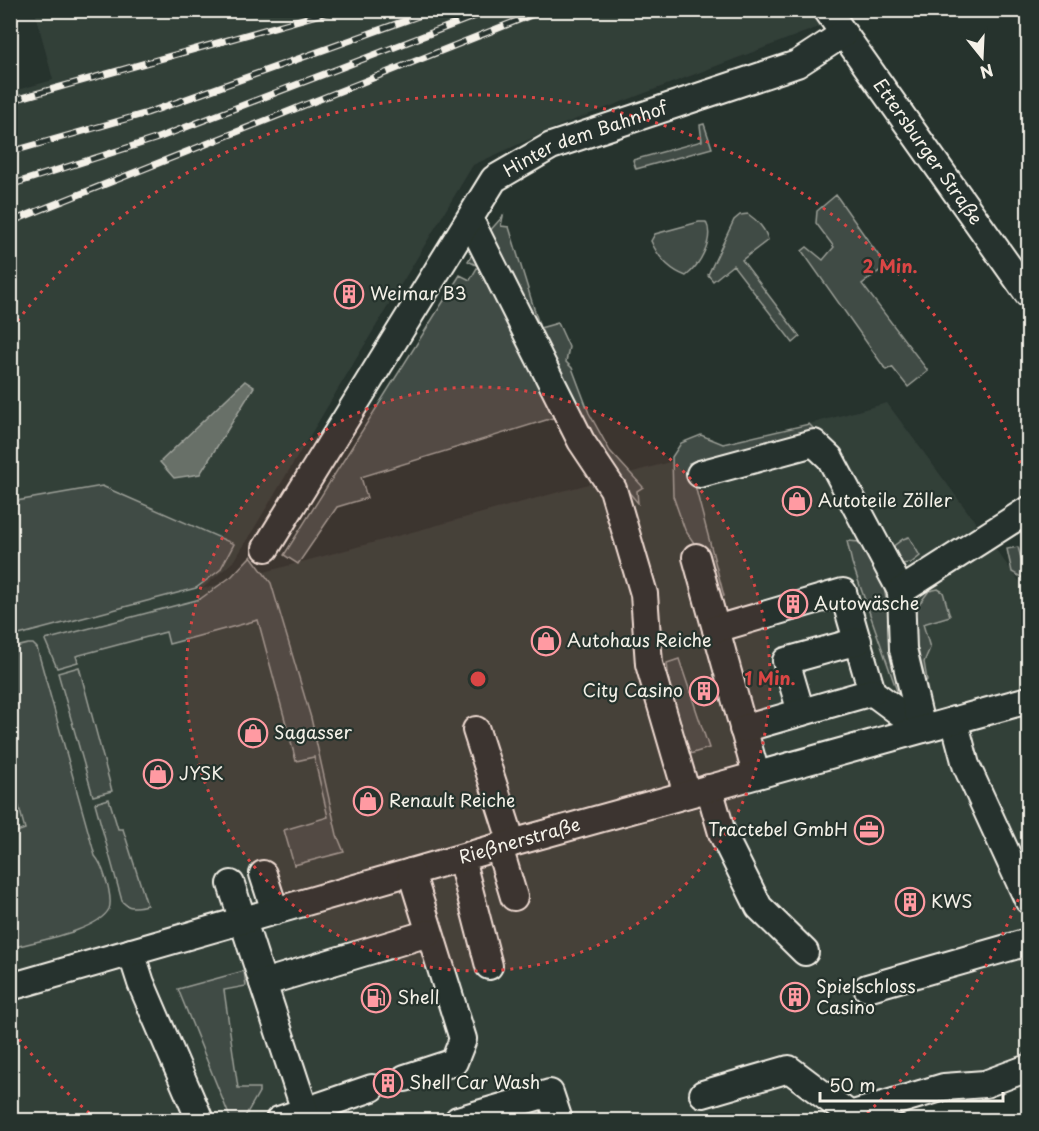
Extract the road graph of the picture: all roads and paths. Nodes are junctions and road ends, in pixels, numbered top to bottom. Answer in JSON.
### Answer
{"nodes":[{"id":1,"x":827,"y":10,"type":"edge"},
{"id":2,"x":843,"y":34,"type":"junction"},
{"id":3,"x":470,"y":220,"type":"junction"},
{"id":4,"x":1029,"y":294,"type":"edge"},
{"id":5,"x":700,"y":474,"type":"dead end"},
{"id":6,"x":1029,"y":510,"type":"edge"},
{"id":7,"x":266,"y":548,"type":"dead end"},
{"id":8,"x":696,"y":557,"type":"dead end"},
{"id":9,"x":901,"y":591,"type":"junction"},
{"id":10,"x":716,"y":629,"type":"junction"},
{"id":11,"x":858,"y":640,"type":"junction"},
{"id":12,"x":872,"y":692,"type":"junction"},
{"id":13,"x":1029,"y":700,"type":"edge"},
{"id":14,"x":801,"y":712,"type":"junction"},
{"id":15,"x":954,"y":720,"type":"junction"},
{"id":16,"x":743,"y":729,"type":"junction"},
{"id":17,"x":922,"y":729,"type":"junction"},
{"id":18,"x":476,"y":730,"type":"dead end"},
{"id":19,"x":756,"y":774,"type":"junction"},
{"id":20,"x":698,"y":791,"type":"junction"},
{"id":21,"x":505,"y":845,"type":"junction"},
{"id":22,"x":461,"y":858,"type":"junction"},
{"id":23,"x":411,"y":872,"type":"junction"},
{"id":24,"x":263,"y":874,"type":"dead end"},
{"id":25,"x":231,"y":884,"type":"dead end"},
{"id":26,"x":513,"y":897,"type":"dead end"},
{"id":27,"x":1029,"y":900,"type":"edge"},
{"id":28,"x":275,"y":911,"type":"junction"},
{"id":29,"x":242,"y":920,"type":"junction"},
{"id":30,"x":429,"y":933,"type":"junction"},
{"id":31,"x":1029,"y":942,"type":"edge"},
{"id":32,"x":131,"y":952,"type":"junction"},
{"id":33,"x":805,"y":952,"type":"dead end"},
{"id":34,"x":489,"y":966,"type":"dead end"},
{"id":35,"x":263,"y":982,"type":"junction"},
{"id":36,"x":10,"y":987,"type":"edge"},
{"id":37,"x":867,"y":988,"type":"dead end"},
{"id":38,"x":1029,"y":1068,"type":"edge"},
{"id":39,"x":405,"y":1078,"type":"tunnel mouth"},
{"id":40,"x":372,"y":1088,"type":"tunnel mouth"},
{"id":41,"x":703,"y":1094,"type":"dead end"},
{"id":42,"x":305,"y":1111,"type":"junction"},
{"id":43,"x":200,"y":1120,"type":"edge"},
{"id":44,"x":279,"y":1120,"type":"edge"},
{"id":45,"x":458,"y":1120,"type":"edge"},
{"id":46,"x":558,"y":1120,"type":"edge"}],
"edges":[{"from":1,"to":2,"type":"street","name":"Ettersburger Straße"},
{"from":2,"to":3,"type":"street","name":"Hinter dem Bahnhof"},
{"from":2,"to":4,"type":"street","name":"Ettersburger Straße"},
{"from":3,"to":7,"type":"street","name":"Hinter dem Bahnhof"},
{"from":3,"to":20,"type":"street"},
{"from":5,"to":9,"type":"street"},
{"from":6,"to":9,"type":"street"},
{"from":8,"to":10,"type":"street"},
{"from":9,"to":17,"type":"street"},
{"from":10,"to":11,"type":"street"},
{"from":10,"to":16,"type":"street"},
{"from":11,"to":12,"type":"street"},
{"from":11,"to":14,"type":"street"},
{"from":12,"to":14,"type":"street"},
{"from":12,"to":17,"type":"street"},
{"from":13,"to":15,"type":"street","name":"Rießnerstraße"},
{"from":14,"to":16,"type":"street"},
{"from":15,"to":17,"type":"street","name":"Rießnerstraße"},
{"from":15,"to":27,"type":"street"},
{"from":16,"to":19,"type":"street"},
{"from":17,"to":19,"type":"street","name":"Rießnerstraße"},
{"from":18,"to":21,"type":"street"},
{"from":19,"to":20,"type":"street","name":"Rießnerstraße"},
{"from":20,"to":21,"type":"street","name":"Rießnerstraße"},
{"from":20,"to":33,"type":"street"},
{"from":21,"to":22,"type":"street","name":"Rießnerstraße"},
{"from":21,"to":26,"type":"street"},
{"from":22,"to":23,"type":"street","name":"Rießnerstraße"},
{"from":22,"to":34,"type":"street"},
{"from":23,"to":28,"type":"street","name":"Rießnerstraße"},
{"from":23,"to":30,"type":"street"},
{"from":24,"to":28,"type":"street"},
{"from":25,"to":29,"type":"street"},
{"from":28,"to":29,"type":"street","name":"Rießnerstraße"},
{"from":29,"to":32,"type":"street","name":"Rießnerstraße"},
{"from":29,"to":35,"type":"street"},
{"from":30,"to":35,"type":"street"},
{"from":30,"to":39,"type":"street"},
{"from":31,"to":37,"type":"street"},
{"from":32,"to":36,"type":"street","name":"Rießnerstraße"},
{"from":32,"to":43,"type":"street"},
{"from":35,"to":42,"type":"street"},
{"from":38,"to":41,"type":"street"},
{"from":40,"to":42,"type":"street"},
{"from":42,"to":44,"type":"street"},
{"from":45,"to":46,"type":"street"}]}
